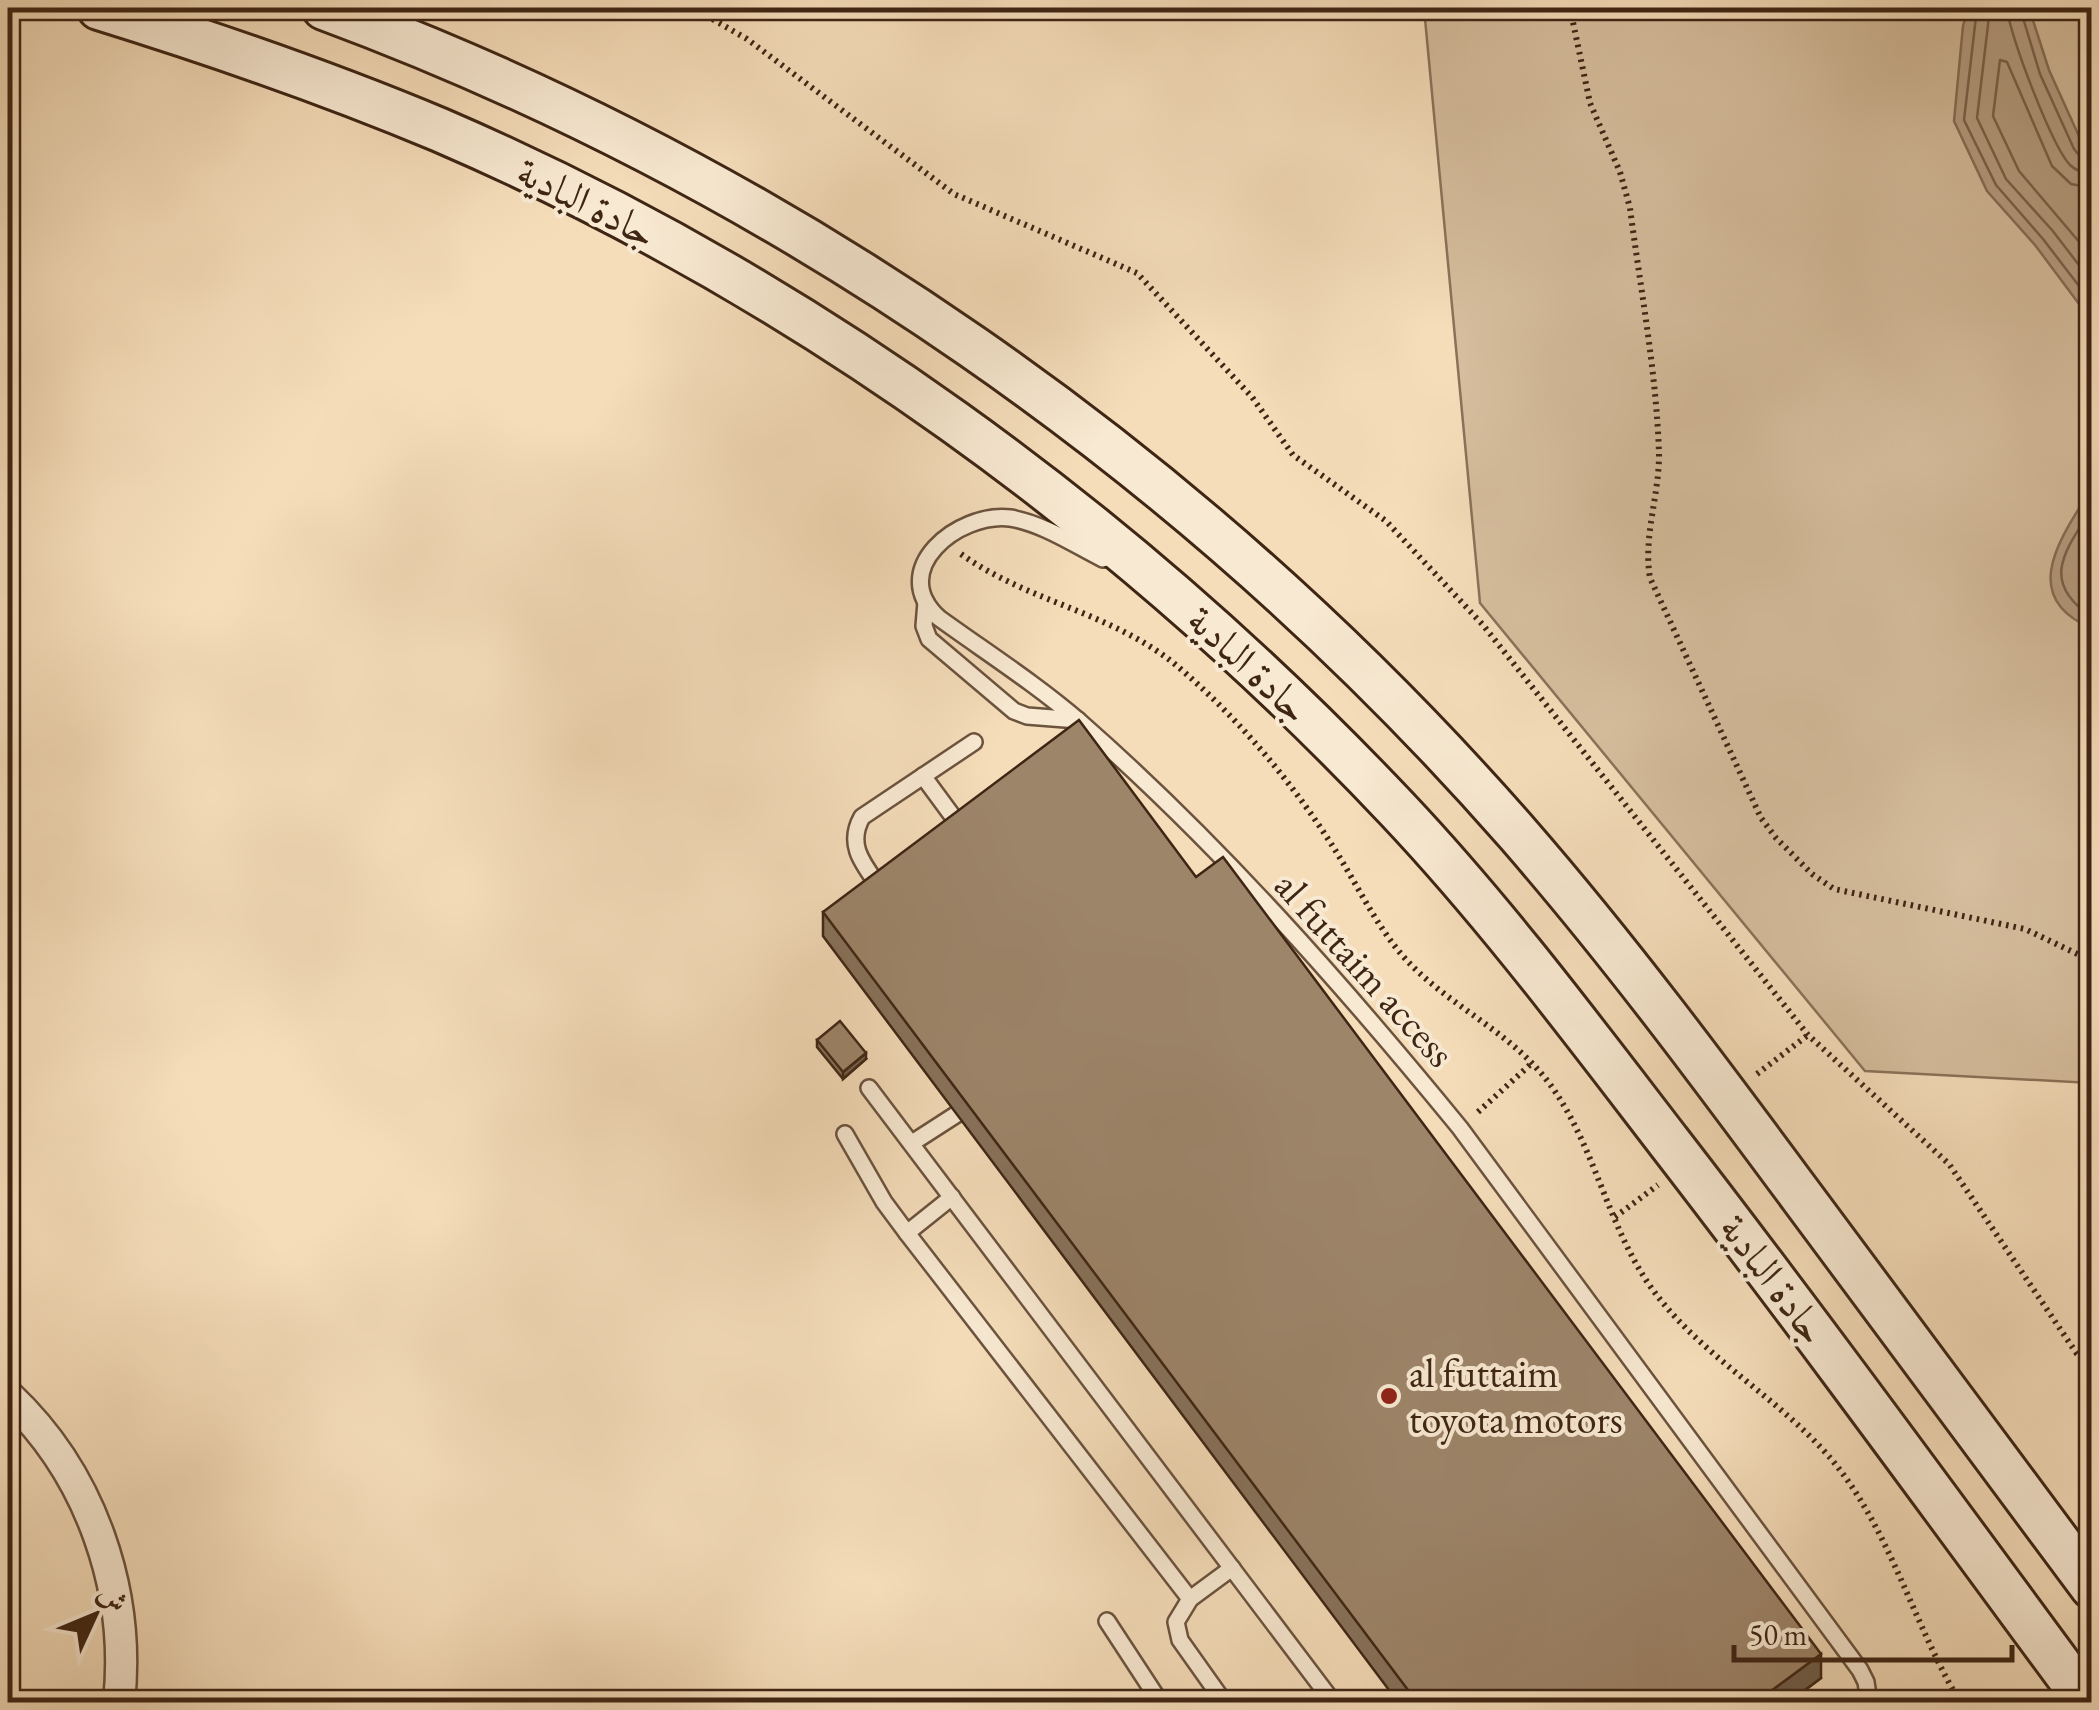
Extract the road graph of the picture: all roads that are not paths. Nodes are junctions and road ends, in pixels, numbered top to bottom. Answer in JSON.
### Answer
{"nodes":[{"id":1,"x":99,"y":8,"type":"edge"},
{"id":2,"x":324,"y":8,"type":"edge"},
{"id":3,"x":1170,"y":590,"type":"junction"},
{"id":4,"x":926,"y":602,"type":"junction"},
{"id":5,"x":1078,"y":720,"type":"junction"},
{"id":6,"x":974,"y":742,"type":"dead end"},
{"id":7,"x":923,"y":776,"type":"junction"},
{"id":8,"x":964,"y":831,"type":"edge"},
{"id":9,"x":882,"y":892,"type":"edge"},
{"id":10,"x":870,"y":1088,"type":"dead end"},
{"id":11,"x":956,"y":1114,"type":"edge"},
{"id":12,"x":846,"y":1134,"type":"dead end"},
{"id":13,"x":912,"y":1144,"type":"junction"},
{"id":14,"x":952,"y":1198,"type":"junction"},
{"id":15,"x":907,"y":1233,"type":"junction"},
{"id":16,"x":8,"y":1396,"type":"edge"},
{"id":17,"x":1232,"y":1568,"type":"junction"},
{"id":18,"x":2092,"y":1587,"type":"edge"},
{"id":19,"x":1190,"y":1599,"type":"junction"},
{"id":20,"x":1107,"y":1622,"type":"dead end"},
{"id":21,"x":118,"y":1702,"type":"edge"},
{"id":22,"x":1160,"y":1702,"type":"edge"},
{"id":23,"x":1224,"y":1702,"type":"edge"},
{"id":24,"x":1333,"y":1702,"type":"edge"},
{"id":25,"x":1868,"y":1702,"type":"edge"},
{"id":26,"x":2086,"y":1702,"type":"edge"}],
"edges":[{"from":1,"to":3,"type":"street","name":"جادة البادية"},
{"from":2,"to":18,"type":"street","name":"جادة البادية"},
{"from":3,"to":4,"type":"lane"},
{"from":3,"to":26,"type":"street","name":"جادة البادية"},
{"from":4,"to":5,"type":"lane","name":"al futtaim access"},
{"from":4,"to":5,"type":"lane"},
{"from":5,"to":25,"type":"lane","name":"al futtaim access"},
{"from":6,"to":7,"type":"lane"},
{"from":7,"to":8,"type":"lane"},
{"from":7,"to":9,"type":"lane"},
{"from":10,"to":13,"type":"lane"},
{"from":11,"to":13,"type":"lane"},
{"from":12,"to":15,"type":"lane"},
{"from":13,"to":14,"type":"lane"},
{"from":14,"to":15,"type":"lane"},
{"from":14,"to":17,"type":"lane"},
{"from":15,"to":19,"type":"lane"},
{"from":16,"to":21,"type":"street"},
{"from":17,"to":19,"type":"lane"},
{"from":17,"to":24,"type":"lane"},
{"from":19,"to":23,"type":"lane"},
{"from":20,"to":22,"type":"lane"}]}
